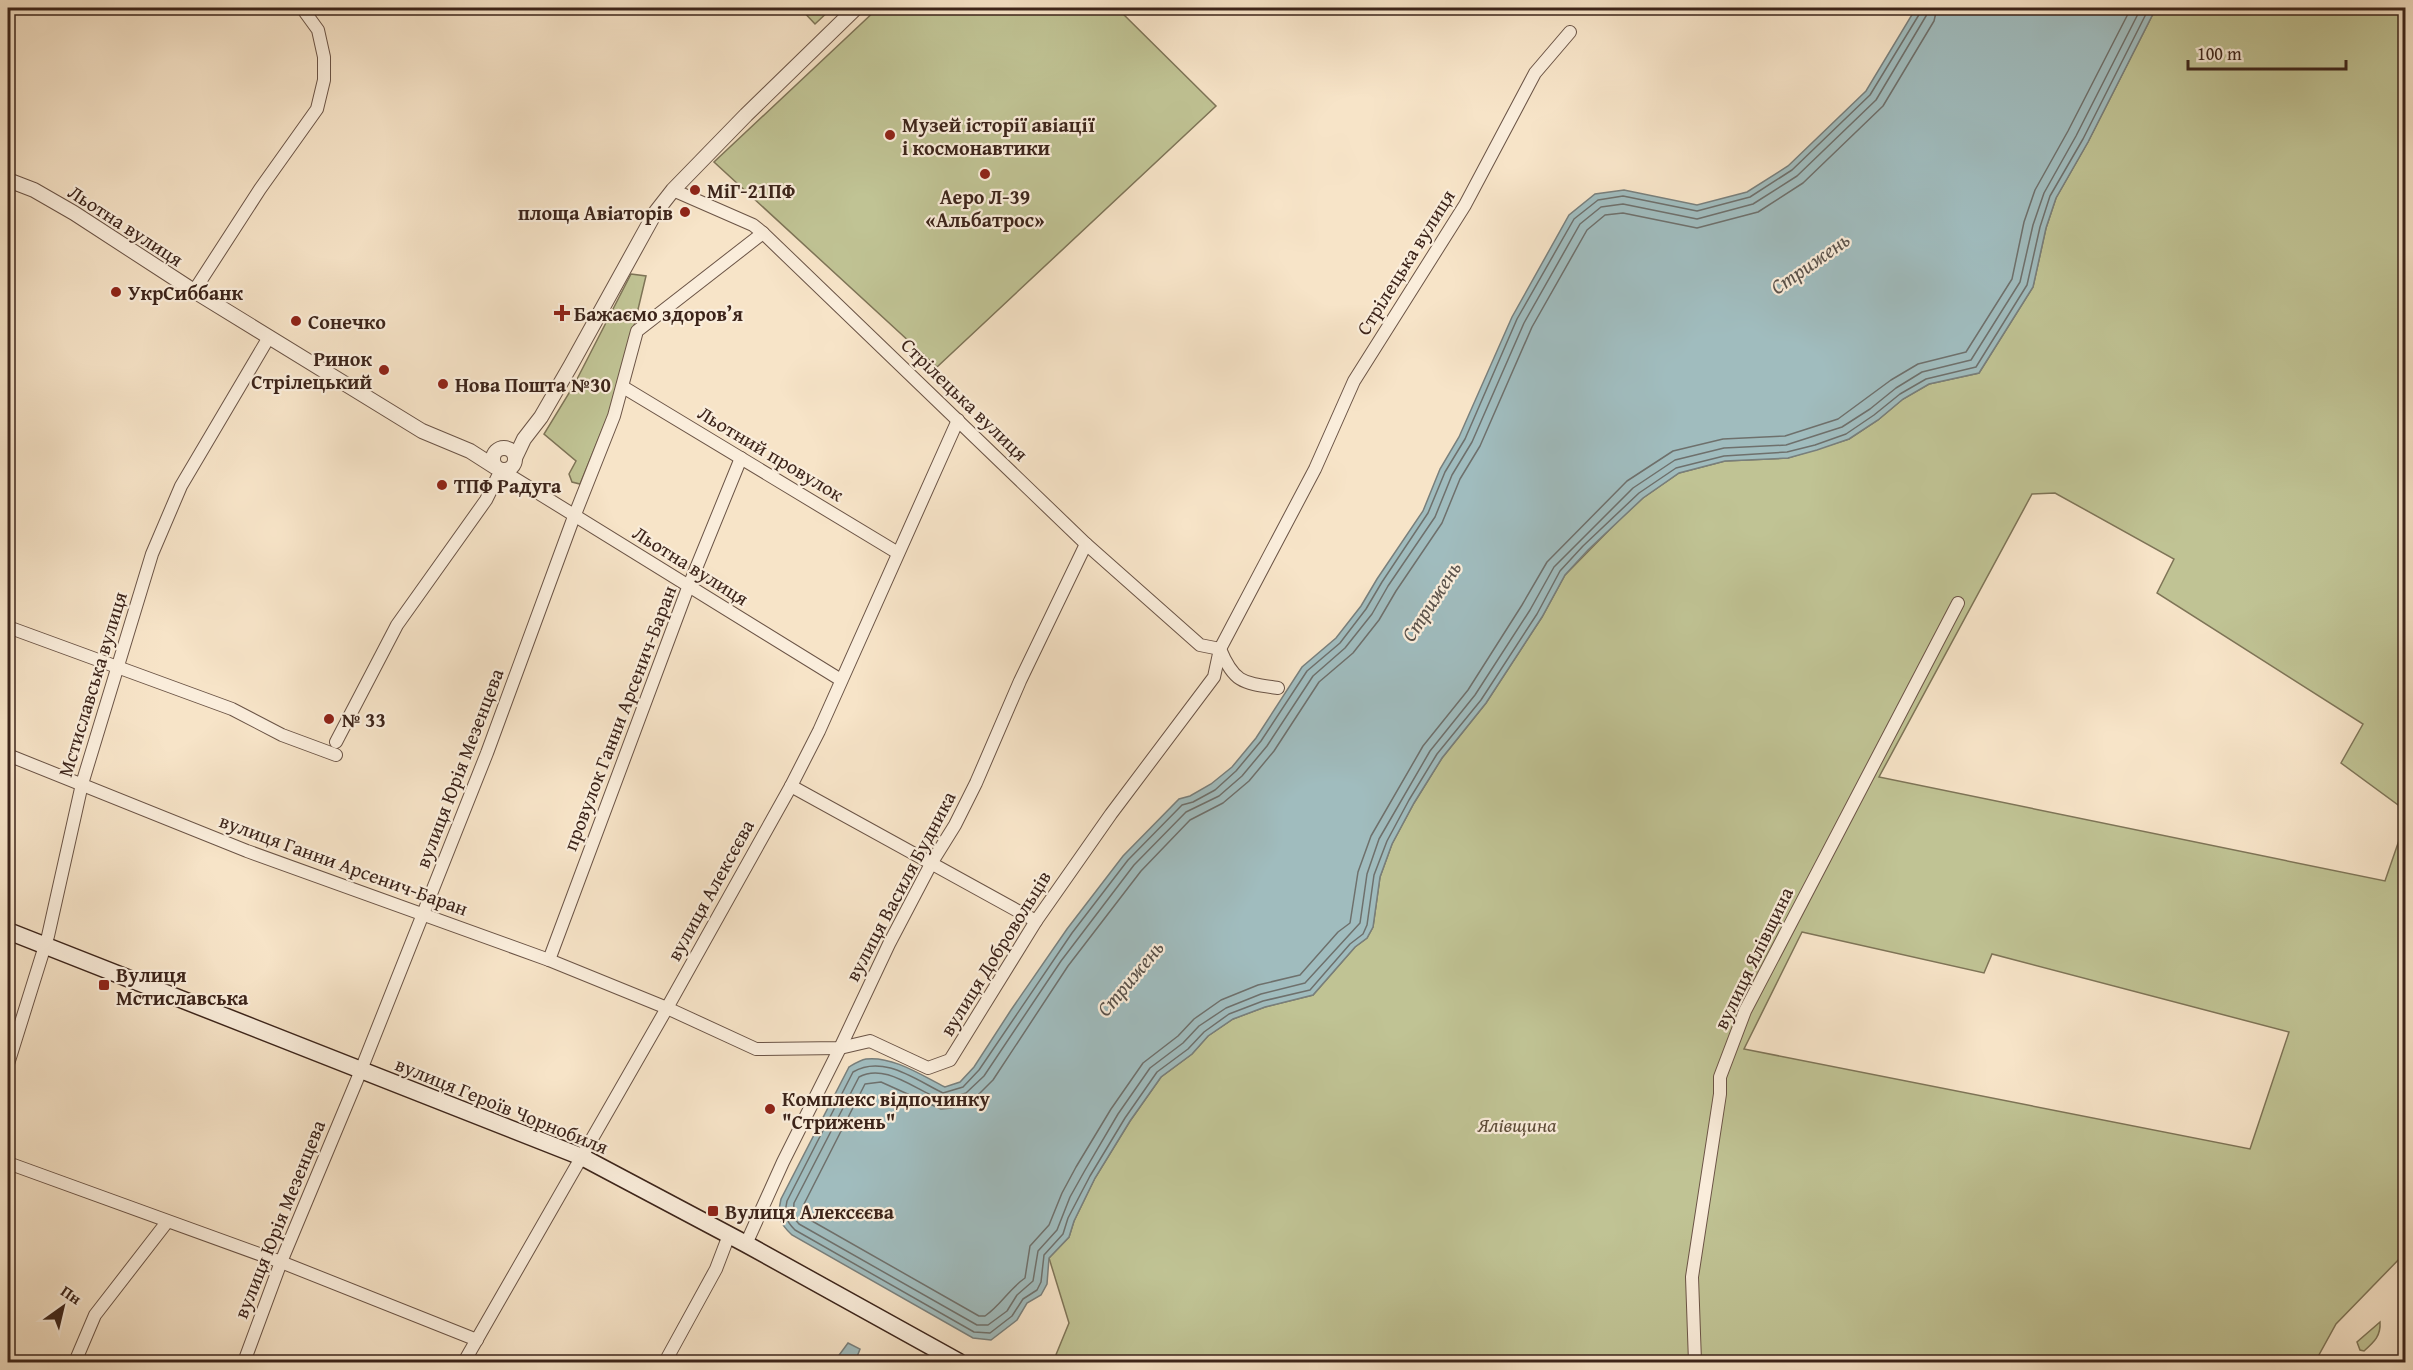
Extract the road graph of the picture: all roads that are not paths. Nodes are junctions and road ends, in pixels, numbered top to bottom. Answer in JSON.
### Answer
{"nodes":[{"id":1,"x":302,"y":8,"type":"edge"},
{"id":2,"x":855,"y":8,"type":"edge"},
{"id":3,"x":1570,"y":32,"type":"dead end"},
{"id":4,"x":8,"y":180,"type":"edge"},
{"id":5,"x":673,"y":190,"type":"junction"},
{"id":6,"x":763,"y":233,"type":"junction"},
{"id":7,"x":194,"y":291,"type":"junction"},
{"id":8,"x":269,"y":337,"type":"junction"},
{"id":9,"x":623,"y":387,"type":"junction"},
{"id":10,"x":958,"y":420,"type":"junction"},
{"id":11,"x":524,"y":439,"type":"junction"},
{"id":12,"x":501,"y":448,"type":"junction"},
{"id":13,"x":470,"y":451,"type":"junction"},
{"id":14,"x":741,"y":458,"type":"junction"},
{"id":15,"x":515,"y":460,"type":"junction"},
{"id":16,"x":498,"y":469,"type":"junction"},
{"id":17,"x":522,"y":482,"type":"junction"},
{"id":18,"x":574,"y":516,"type":"junction"},
{"id":19,"x":1086,"y":544,"type":"junction"},
{"id":20,"x":898,"y":554,"type":"junction"},
{"id":21,"x":689,"y":587,"type":"junction"},
{"id":22,"x":1958,"y":603,"type":"dead end"},
{"id":23,"x":8,"y":627,"type":"edge"},
{"id":24,"x":1220,"y":649,"type":"junction"},
{"id":25,"x":116,"y":667,"type":"junction"},
{"id":26,"x":841,"y":680,"type":"junction"},
{"id":27,"x":1278,"y":688,"type":"dead end"},
{"id":28,"x":336,"y":742,"type":"dead end"},
{"id":29,"x":8,"y":755,"type":"edge"},
{"id":30,"x":336,"y":755,"type":"dead end"},
{"id":31,"x":82,"y":784,"type":"junction"},
{"id":32,"x":791,"y":786,"type":"junction"},
{"id":33,"x":932,"y":862,"type":"junction"},
{"id":34,"x":424,"y":913,"type":"junction"},
{"id":35,"x":1036,"y":921,"type":"junction"},
{"id":36,"x":8,"y":931,"type":"edge"},
{"id":37,"x":45,"y":946,"type":"junction"},
{"id":38,"x":549,"y":960,"type":"junction"},
{"id":39,"x":667,"y":1008,"type":"junction"},
{"id":40,"x":840,"y":1048,"type":"junction"},
{"id":41,"x":8,"y":1064,"type":"edge"},
{"id":42,"x":360,"y":1070,"type":"junction"},
{"id":43,"x":582,"y":1157,"type":"junction"},
{"id":44,"x":8,"y":1162,"type":"edge"},
{"id":45,"x":167,"y":1222,"type":"junction"},
{"id":46,"x":729,"y":1235,"type":"junction"},
{"id":47,"x":746,"y":1244,"type":"junction"},
{"id":48,"x":281,"y":1262,"type":"junction"},
{"id":49,"x":477,"y":1340,"type":"junction"},
{"id":50,"x":75,"y":1362,"type":"edge"},
{"id":51,"x":244,"y":1362,"type":"edge"},
{"id":52,"x":464,"y":1362,"type":"edge"},
{"id":53,"x":665,"y":1362,"type":"edge"},
{"id":54,"x":959,"y":1362,"type":"edge"},
{"id":55,"x":1695,"y":1362,"type":"edge"}],
"edges":[{"from":1,"to":7,"type":"street"},
{"from":2,"to":5,"type":"street"},
{"from":3,"to":24,"type":"street","name":"Стрілецька вулиця"},
{"from":4,"to":7,"type":"street","name":"Льотна вулиця"},
{"from":5,"to":6,"type":"street","name":"Стрілецька вулиця"},
{"from":5,"to":11,"type":"street"},
{"from":6,"to":9,"type":"street","name":"вулиця Юрія Мезенцева"},
{"from":6,"to":10,"type":"street","name":"Стрілецька вулиця"},
{"from":7,"to":8,"type":"street","name":"Льотна вулиця"},
{"from":8,"to":13,"type":"street","name":"Льотна вулиця"},
{"from":8,"to":25,"type":"street","name":"Мстиславська вулиця"},
{"from":9,"to":14,"type":"street","name":"Льотний провулок"},
{"from":9,"to":18,"type":"street","name":"вулиця Юрія Мезенцева"},
{"from":10,"to":19,"type":"street","name":"Стрілецька вулиця"},
{"from":10,"to":20,"type":"street","name":"вулиця Алексєєва"},
{"from":11,"to":12,"type":"street","name":"Льотна вулиця"},
{"from":11,"to":15,"type":"street"},
{"from":12,"to":13,"type":"street","name":"Льотна вулиця"},
{"from":12,"to":15,"type":"street"},
{"from":12,"to":16,"type":"street"},
{"from":13,"to":16,"type":"street","name":"Льотна вулиця"},
{"from":14,"to":20,"type":"street","name":"Льотний провулок"},
{"from":14,"to":21,"type":"street","name":"провулок Ганни Арсенич-Баран"},
{"from":15,"to":16,"type":"street"},
{"from":15,"to":17,"type":"street"},
{"from":16,"to":17,"type":"street","name":"Льотна вулиця"},
{"from":16,"to":28,"type":"street"},
{"from":17,"to":18,"type":"street","name":"Льотна вулиця"},
{"from":18,"to":21,"type":"street","name":"Льотна вулиця"},
{"from":18,"to":34,"type":"street","name":"вулиця Юрія Мезенцева"},
{"from":19,"to":24,"type":"street","name":"Стрілецька вулиця"},
{"from":19,"to":33,"type":"street","name":"вулиця Василя Будника"},
{"from":20,"to":26,"type":"street","name":"вулиця Алексєєва"},
{"from":21,"to":26,"type":"street","name":"Льотна вулиця"},
{"from":21,"to":38,"type":"street","name":"провулок Ганни Арсенич-Баран"},
{"from":22,"to":55,"type":"street","name":"вулиця Ялівщина"},
{"from":23,"to":25,"type":"street"},
{"from":24,"to":27,"type":"street"},
{"from":24,"to":35,"type":"street","name":"вулиця Добровольців"},
{"from":25,"to":30,"type":"street"},
{"from":25,"to":31,"type":"street","name":"Мстиславська вулиця"},
{"from":26,"to":32,"type":"street","name":"вулиця Алексєєва"},
{"from":29,"to":31,"type":"street","name":"вулиця Ганни Арсенич-Баран"},
{"from":31,"to":34,"type":"street","name":"вулиця Ганни Арсенич-Баран"},
{"from":31,"to":37,"type":"street","name":"Мстиславська вулиця"},
{"from":32,"to":33,"type":"street"},
{"from":32,"to":39,"type":"street","name":"вулиця Алексєєва"},
{"from":33,"to":35,"type":"street"},
{"from":33,"to":40,"type":"street","name":"вулиця Василя Будника"},
{"from":34,"to":38,"type":"street","name":"вулиця Ганни Арсенич-Баран"},
{"from":34,"to":42,"type":"street","name":"вулиця Юрія Мезенцева"},
{"from":35,"to":40,"type":"street","name":"вулиця Добровольців"},
{"from":36,"to":37,"type":"main road","name":"вулиця Героїв Чорнобиля"},
{"from":37,"to":41,"type":"street","name":"Мстиславська вулиця"},
{"from":37,"to":42,"type":"main road","name":"вулиця Героїв Чорнобиля"},
{"from":38,"to":39,"type":"street","name":"вулиця Ганни Арсенич-Баран"},
{"from":39,"to":40,"type":"street","name":"вулиця Добровольців"},
{"from":39,"to":43,"type":"street","name":"вулиця Алексєєва"},
{"from":40,"to":47,"type":"street","name":"вулиця Василя Будника"},
{"from":42,"to":43,"type":"main road","name":"вулиця Героїв Чорнобиля"},
{"from":42,"to":48,"type":"street","name":"вулиця Юрія Мезенцева"},
{"from":43,"to":46,"type":"main road","name":"вулиця Героїв Чорнобиля"},
{"from":43,"to":49,"type":"street","name":"вулиця Алексєєва"},
{"from":44,"to":45,"type":"street"},
{"from":45,"to":48,"type":"street"},
{"from":45,"to":50,"type":"street"},
{"from":46,"to":47,"type":"main road","name":"вулиця Героїв Чорнобиля"},
{"from":46,"to":53,"type":"street"},
{"from":47,"to":54,"type":"main road","name":"вулиця Героїв Чорнобиля"},
{"from":48,"to":49,"type":"street"},
{"from":48,"to":51,"type":"street","name":"вулиця Юрія Мезенцева"},
{"from":49,"to":52,"type":"street","name":"вулиця Алексєєва"}]}
